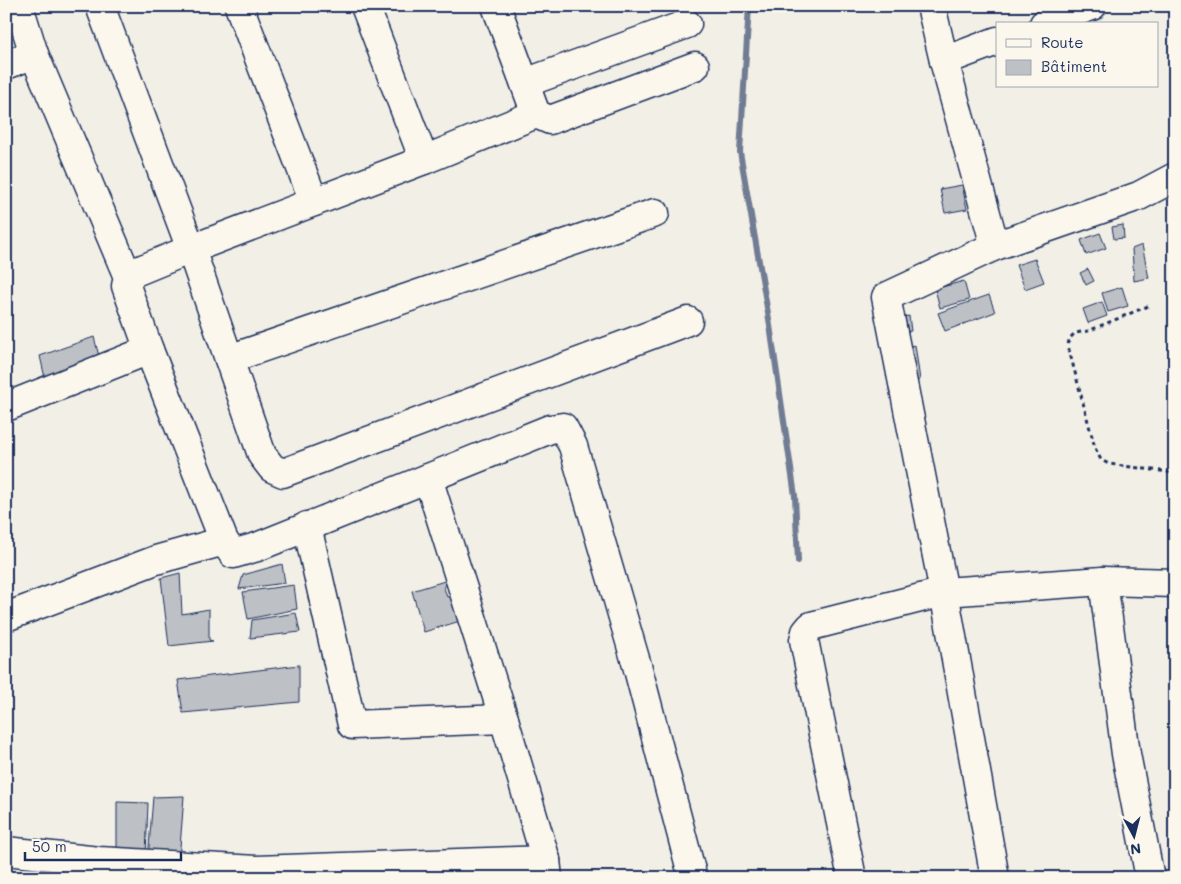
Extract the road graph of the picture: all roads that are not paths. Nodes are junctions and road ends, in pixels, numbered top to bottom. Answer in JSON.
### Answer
{"nodes":[{"id":1,"x":19,"y":6,"type":"edge"},
{"id":2,"x":100,"y":6,"type":"edge"},
{"id":3,"x":239,"y":6,"type":"edge"},
{"id":4,"x":364,"y":6,"type":"edge"},
{"id":5,"x":496,"y":6,"type":"edge"},
{"id":6,"x":931,"y":6,"type":"edge"},
{"id":7,"x":1092,"y":6,"type":"edge"},
{"id":8,"x":1049,"y":22,"type":"edge"},
{"id":9,"x":687,"y":24,"type":"dead end"},
{"id":10,"x":996,"y":41,"type":"edge"},
{"id":11,"x":34,"y":54,"type":"junction"},
{"id":12,"x":944,"y":60,"type":"junction"},
{"id":13,"x":6,"y":65,"type":"edge"},
{"id":14,"x":695,"y":66,"type":"dead end"},
{"id":15,"x":524,"y":83,"type":"junction"},
{"id":16,"x":536,"y":114,"type":"junction"},
{"id":17,"x":424,"y":160,"type":"junction"},
{"id":18,"x":1175,"y":178,"type":"edge"},
{"id":19,"x":314,"y":202,"type":"junction"},
{"id":20,"x":655,"y":213,"type":"dead end"},
{"id":21,"x":995,"y":246,"type":"junction"},
{"id":22,"x":190,"y":249,"type":"junction"},
{"id":23,"x":128,"y":277,"type":"junction"},
{"id":24,"x":688,"y":321,"type":"dead end"},
{"id":25,"x":149,"y":350,"type":"junction"},
{"id":26,"x":229,"y":359,"type":"junction"},
{"id":27,"x":6,"y":407,"type":"edge"},
{"id":28,"x":428,"y":478,"type":"junction"},
{"id":29,"x":307,"y":526,"type":"junction"},
{"id":30,"x":224,"y":541,"type":"junction"},
{"id":31,"x":1103,"y":581,"type":"junction"},
{"id":32,"x":1175,"y":583,"type":"edge"},
{"id":33,"x":944,"y":592,"type":"junction"},
{"id":34,"x":6,"y":617,"type":"edge"},
{"id":35,"x":504,"y":719,"type":"junction"},
{"id":36,"x":6,"y":851,"type":"edge"},
{"id":37,"x":99,"y":869,"type":"edge"},
{"id":38,"x":547,"y":869,"type":"edge"},
{"id":39,"x":256,"y":874,"type":"edge"},
{"id":40,"x":693,"y":878,"type":"edge"},
{"id":41,"x":852,"y":878,"type":"edge"},
{"id":42,"x":996,"y":878,"type":"edge"},
{"id":43,"x":1150,"y":878,"type":"edge"}],
"edges":[{"from":1,"to":11,"type":"street"},
{"from":2,"to":22,"type":"street"},
{"from":3,"to":19,"type":"street"},
{"from":4,"to":17,"type":"street"},
{"from":5,"to":15,"type":"street"},
{"from":6,"to":12,"type":"street"},
{"from":7,"to":8,"type":"street"},
{"from":9,"to":15,"type":"street"},
{"from":10,"to":12,"type":"street"},
{"from":11,"to":13,"type":"street"},
{"from":11,"to":23,"type":"street"},
{"from":12,"to":21,"type":"street"},
{"from":14,"to":16,"type":"street"},
{"from":15,"to":16,"type":"street"},
{"from":16,"to":17,"type":"street"},
{"from":17,"to":19,"type":"street"},
{"from":18,"to":21,"type":"street"},
{"from":19,"to":22,"type":"street"},
{"from":20,"to":26,"type":"street"},
{"from":21,"to":33,"type":"street"},
{"from":22,"to":23,"type":"street"},
{"from":22,"to":26,"type":"street"},
{"from":23,"to":25,"type":"street"},
{"from":24,"to":26,"type":"street"},
{"from":25,"to":27,"type":"street"},
{"from":25,"to":30,"type":"street"},
{"from":28,"to":29,"type":"street"},
{"from":28,"to":35,"type":"street"},
{"from":28,"to":40,"type":"street"},
{"from":29,"to":30,"type":"street"},
{"from":29,"to":35,"type":"street"},
{"from":30,"to":34,"type":"street"},
{"from":31,"to":32,"type":"street"},
{"from":31,"to":33,"type":"street"},
{"from":31,"to":43,"type":"street"},
{"from":33,"to":41,"type":"street"},
{"from":33,"to":42,"type":"street"},
{"from":35,"to":38,"type":"street"},
{"from":36,"to":37,"type":"street"},
{"from":37,"to":39,"type":"street"},
{"from":38,"to":39,"type":"street"}]}
